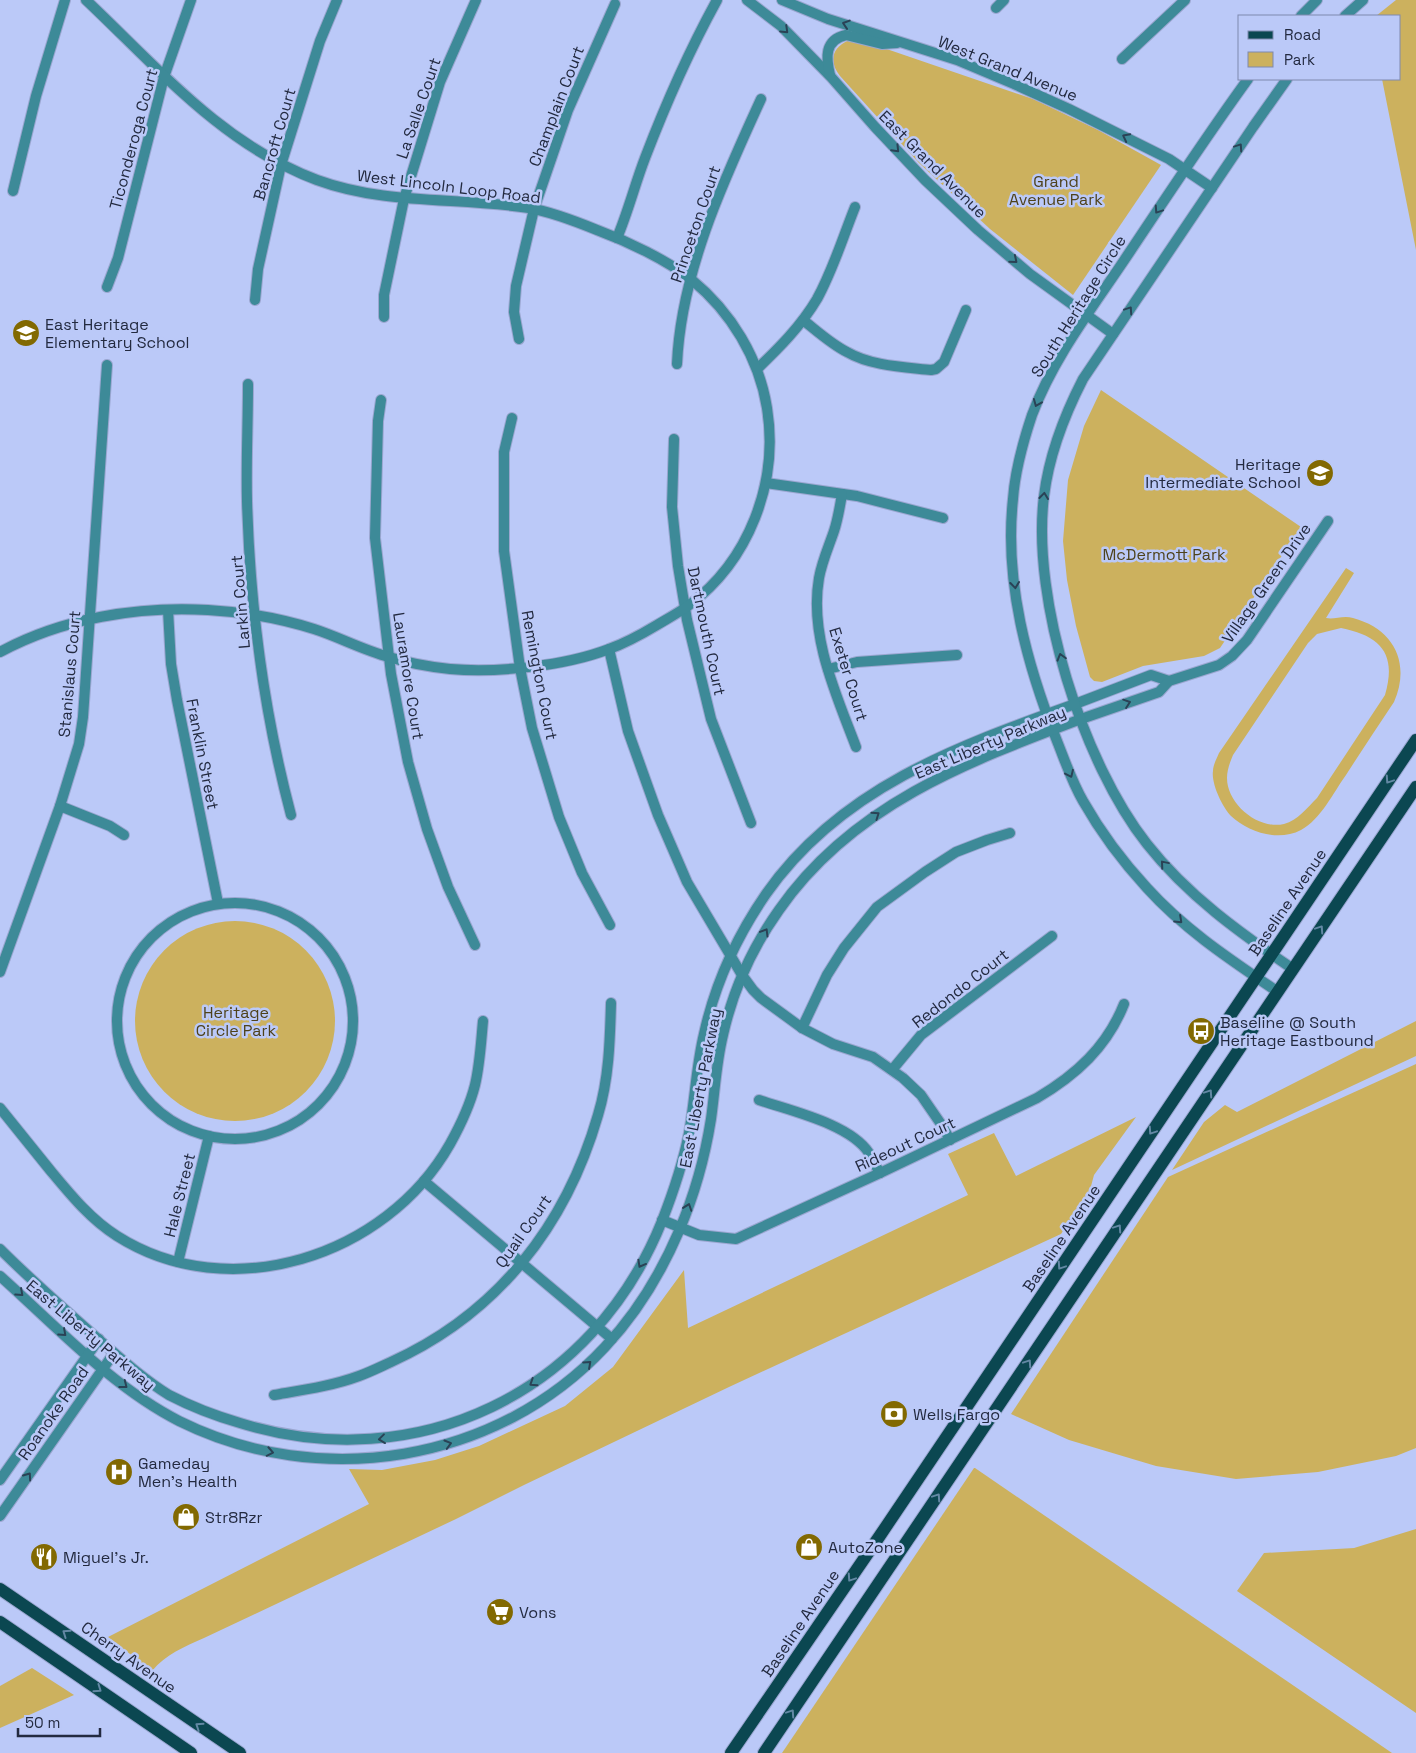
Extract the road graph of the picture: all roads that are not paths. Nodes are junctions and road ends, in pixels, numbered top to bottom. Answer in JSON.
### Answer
{"nodes":[{"id":1,"x":65,"y":0,"type":"edge"},
{"id":2,"x":86,"y":0,"type":"edge"},
{"id":3,"x":190,"y":0,"type":"edge"},
{"id":4,"x":337,"y":0,"type":"edge"},
{"id":5,"x":476,"y":0,"type":"edge"},
{"id":6,"x":717,"y":0,"type":"edge"},
{"id":7,"x":747,"y":0,"type":"edge"},
{"id":8,"x":782,"y":0,"type":"edge"},
{"id":9,"x":1004,"y":0,"type":"edge"},
{"id":10,"x":1185,"y":0,"type":"edge"},
{"id":11,"x":1317,"y":0,"type":"edge"},
{"id":12,"x":1363,"y":0,"type":"edge"},
{"id":13,"x":615,"y":4,"type":"dead end"},
{"id":14,"x":996,"y":8,"type":"dead end"},
{"id":15,"x":1302,"y":15,"type":"edge"},
{"id":16,"x":1346,"y":15,"type":"edge"},
{"id":17,"x":905,"y":43,"type":"junction"},
{"id":18,"x":1122,"y":59,"type":"dead end"},
{"id":19,"x":164,"y":77,"type":"junction"},
{"id":20,"x":831,"y":77,"type":"junction"},
{"id":21,"x":1247,"y":80,"type":"edge"},
{"id":22,"x":1286,"y":80,"type":"edge"},
{"id":23,"x":761,"y":99,"type":"dead end"},
{"id":24,"x":281,"y":165,"type":"junction"},
{"id":25,"x":1185,"y":170,"type":"junction"},
{"id":26,"x":1212,"y":188,"type":"junction"},
{"id":27,"x":13,"y":191,"type":"dead end"},
{"id":28,"x":404,"y":199,"type":"junction"},
{"id":29,"x":855,"y":207,"type":"dead end"},
{"id":30,"x":534,"y":209,"type":"junction"},
{"id":31,"x":617,"y":238,"type":"junction"},
{"id":32,"x":691,"y":279,"type":"junction"},
{"id":33,"x":107,"y":287,"type":"dead end"},
{"id":34,"x":255,"y":300,"type":"dead end"},
{"id":35,"x":966,"y":310,"type":"dead end"},
{"id":36,"x":1087,"y":316,"type":"junction"},
{"id":37,"x":384,"y":317,"type":"dead end"},
{"id":38,"x":803,"y":320,"type":"junction"},
{"id":39,"x":1113,"y":334,"type":"junction"},
{"id":40,"x":519,"y":339,"type":"dead end"},
{"id":41,"x":677,"y":364,"type":"dead end"},
{"id":42,"x":107,"y":365,"type":"dead end"},
{"id":43,"x":757,"y":369,"type":"junction"},
{"id":44,"x":248,"y":384,"type":"dead end"},
{"id":45,"x":382,"y":400,"type":"dead end"},
{"id":46,"x":512,"y":418,"type":"dead end"},
{"id":47,"x":674,"y":438,"type":"dead end"},
{"id":48,"x":766,"y":484,"type":"junction"},
{"id":49,"x":842,"y":494,"type":"junction"},
{"id":50,"x":943,"y":518,"type":"dead end"},
{"id":51,"x":1328,"y":521,"type":"dead end"},
{"id":52,"x":685,"y":608,"type":"junction"},
{"id":53,"x":168,"y":610,"type":"junction"},
{"id":54,"x":254,"y":615,"type":"junction"},
{"id":55,"x":88,"y":620,"type":"junction"},
{"id":56,"x":609,"y":650,"type":"junction"},
{"id":57,"x":0,"y":652,"type":"edge"},
{"id":58,"x":957,"y":655,"type":"dead end"},
{"id":59,"x":388,"y":657,"type":"junction"},
{"id":60,"x":520,"y":668,"type":"junction"},
{"id":61,"x":828,"y":668,"type":"junction"},
{"id":62,"x":1169,"y":681,"type":"junction"},
{"id":63,"x":1075,"y":704,"type":"junction"},
{"id":64,"x":1046,"y":714,"type":"junction"},
{"id":65,"x":1081,"y":719,"type":"junction"},
{"id":66,"x":1052,"y":730,"type":"junction"},
{"id":67,"x":1416,"y":740,"type":"edge"},
{"id":68,"x":856,"y":747,"type":"dead end"},
{"id":69,"x":1416,"y":787,"type":"edge"},
{"id":70,"x":60,"y":806,"type":"junction"},
{"id":71,"x":292,"y":816,"type":"dead end"},
{"id":72,"x":751,"y":823,"type":"dead end"},
{"id":73,"x":1010,"y":834,"type":"dead end"},
{"id":74,"x":124,"y":835,"type":"dead end"},
{"id":75,"x":218,"y":903,"type":"junction"},
{"id":76,"x":610,"y":925,"type":"dead end"},
{"id":77,"x":1052,"y":936,"type":"dead end"},
{"id":78,"x":475,"y":945,"type":"dead end"},
{"id":79,"x":1271,"y":954,"type":"junction"},
{"id":80,"x":731,"y":956,"type":"junction"},
{"id":81,"x":1293,"y":969,"type":"junction"},
{"id":82,"x":0,"y":972,"type":"edge"},
{"id":83,"x":742,"y":975,"type":"junction"},
{"id":84,"x":1256,"y":977,"type":"junction"},
{"id":85,"x":1278,"y":992,"type":"junction"},
{"id":86,"x":612,"y":1003,"type":"dead end"},
{"id":87,"x":1124,"y":1004,"type":"dead end"},
{"id":88,"x":484,"y":1021,"type":"dead end"},
{"id":89,"x":802,"y":1028,"type":"junction"},
{"id":90,"x":892,"y":1070,"type":"junction"},
{"id":91,"x":759,"y":1100,"type":"dead end"},
{"id":92,"x":0,"y":1108,"type":"edge"},
{"id":93,"x":209,"y":1136,"type":"junction"},
{"id":94,"x":950,"y":1140,"type":"junction"},
{"id":95,"x":880,"y":1174,"type":"junction"},
{"id":96,"x":424,"y":1181,"type":"junction"},
{"id":97,"x":662,"y":1220,"type":"junction"},
{"id":98,"x":681,"y":1228,"type":"junction"},
{"id":99,"x":0,"y":1249,"type":"edge"},
{"id":100,"x":178,"y":1262,"type":"junction"},
{"id":101,"x":522,"y":1263,"type":"junction"},
{"id":102,"x":0,"y":1276,"type":"edge"},
{"id":103,"x":598,"y":1327,"type":"junction"},
{"id":104,"x":98,"y":1339,"type":"junction"},
{"id":105,"x":612,"y":1339,"type":"junction"},
{"id":106,"x":114,"y":1353,"type":"junction"},
{"id":107,"x":86,"y":1354,"type":"junction"},
{"id":108,"x":102,"y":1368,"type":"junction"},
{"id":109,"x":274,"y":1395,"type":"dead end"},
{"id":110,"x":0,"y":1480,"type":"edge"},
{"id":111,"x":0,"y":1516,"type":"edge"},
{"id":112,"x":0,"y":1589,"type":"edge"},
{"id":113,"x":0,"y":1622,"type":"edge"},
{"id":114,"x":191,"y":1753,"type":"edge"},
{"id":115,"x":240,"y":1753,"type":"edge"},
{"id":116,"x":731,"y":1753,"type":"edge"},
{"id":117,"x":764,"y":1753,"type":"edge"}],
"edges":[{"from":1,"to":27,"type":"street"},
{"from":2,"to":19,"type":"street","name":"West Lincoln Loop Road"},
{"from":3,"to":19,"type":"street","name":"Ticonderoga Court"},
{"from":4,"to":24,"type":"street","name":"Bancroft Court"},
{"from":5,"to":28,"type":"street","name":"La Salle Court"},
{"from":6,"to":31,"type":"street"},
{"from":7,"to":20,"type":"street","name":"East Grand Avenue","one_way":true},
{"from":17,"to":8,"type":"street","name":"West Grand Avenue","one_way":true},
{"from":9,"to":14,"type":"street"},
{"from":10,"to":18,"type":"street"},
{"from":11,"to":15,"type":"street"},
{"from":12,"to":16,"type":"street"},
{"from":13,"to":30,"type":"street","name":"Champlain Court"},
{"from":17,"to":20,"type":"street"},
{"from":25,"to":17,"type":"street","name":"West Grand Avenue","one_way":true},
{"from":19,"to":24,"type":"street","name":"West Lincoln Loop Road"},
{"from":19,"to":33,"type":"street","name":"Ticonderoga Court"},
{"from":20,"to":36,"type":"street","name":"East Grand Avenue","one_way":true},
{"from":21,"to":25,"type":"street","name":"South Heritage Circle"},
{"from":26,"to":22,"type":"street","one_way":true},
{"from":23,"to":32,"type":"street","name":"Princeton Court"},
{"from":24,"to":28,"type":"street","name":"West Lincoln Loop Road"},
{"from":24,"to":34,"type":"street","name":"Bancroft Court"},
{"from":25,"to":26,"type":"street","name":"West Grand Avenue"},
{"from":25,"to":36,"type":"street","name":"South Heritage Circle","one_way":true},
{"from":39,"to":26,"type":"street","one_way":true},
{"from":28,"to":30,"type":"street","name":"West Lincoln Loop Road"},
{"from":28,"to":37,"type":"street","name":"La Salle Court"},
{"from":29,"to":38,"type":"street"},
{"from":30,"to":31,"type":"street","name":"West Lincoln Loop Road"},
{"from":30,"to":40,"type":"street","name":"Champlain Court"},
{"from":31,"to":32,"type":"street","name":"West Lincoln Loop Road"},
{"from":32,"to":41,"type":"street","name":"Princeton Court"},
{"from":32,"to":43,"type":"street","name":"West Lincoln Loop Road"},
{"from":35,"to":38,"type":"street"},
{"from":36,"to":39,"type":"street","name":"East Grand Avenue"},
{"from":36,"to":64,"type":"street","name":"South Heritage Circle","one_way":true},
{"from":38,"to":43,"type":"street"},
{"from":63,"to":39,"type":"street","one_way":true},
{"from":42,"to":55,"type":"street","name":"Stanislaus Court"},
{"from":43,"to":48,"type":"street","name":"West Lincoln Loop Road"},
{"from":44,"to":54,"type":"street","name":"Larkin Court"},
{"from":45,"to":59,"type":"street","name":"Lauramore Court"},
{"from":46,"to":60,"type":"street","name":"Remington Court"},
{"from":47,"to":52,"type":"street","name":"Dartmouth Court"},
{"from":48,"to":49,"type":"street"},
{"from":48,"to":52,"type":"street","name":"West Lincoln Loop Road"},
{"from":49,"to":50,"type":"street"},
{"from":49,"to":61,"type":"street","name":"Exeter Court"},
{"from":51,"to":62,"type":"street","name":"Village Green Drive"},
{"from":52,"to":56,"type":"street","name":"West Lincoln Loop Road"},
{"from":52,"to":72,"type":"street","name":"Dartmouth Court"},
{"from":53,"to":54,"type":"street","name":"West Lincoln Loop Road"},
{"from":53,"to":55,"type":"street","name":"West Lincoln Loop Road"},
{"from":53,"to":75,"type":"street","name":"Franklin Street"},
{"from":54,"to":59,"type":"street","name":"West Lincoln Loop Road"},
{"from":54,"to":71,"type":"street","name":"Larkin Court"},
{"from":55,"to":57,"type":"street","name":"West Lincoln Loop Road"},
{"from":55,"to":70,"type":"street","name":"Stanislaus Court"},
{"from":56,"to":60,"type":"street","name":"West Lincoln Loop Road"},
{"from":56,"to":80,"type":"street"},
{"from":58,"to":61,"type":"street"},
{"from":59,"to":60,"type":"street","name":"West Lincoln Loop Road"},
{"from":59,"to":78,"type":"street","name":"Lauramore Court"},
{"from":60,"to":76,"type":"street","name":"Remington Court"},
{"from":61,"to":68,"type":"street","name":"Exeter Court"},
{"from":62,"to":63,"type":"street","name":"Village Green Drive"},
{"from":65,"to":62,"type":"street","name":"Village Green Drive","one_way":true},
{"from":63,"to":64,"type":"street","name":"East Liberty Parkway"},
{"from":63,"to":65,"type":"street"},
{"from":64,"to":66,"type":"street","name":"South Heritage Circle"},
{"from":64,"to":80,"type":"street","name":"East Liberty Parkway"},
{"from":65,"to":66,"type":"street","name":"East Liberty Parkway"},
{"from":79,"to":65,"type":"street","one_way":true},
{"from":83,"to":66,"type":"street","name":"East Liberty Parkway","one_way":true},
{"from":66,"to":84,"type":"street","name":"South Heritage Circle","one_way":true},
{"from":67,"to":79,"type":"main road","name":"Baseline Avenue","one_way":true},
{"from":81,"to":69,"type":"main road","one_way":true},
{"from":70,"to":74,"type":"street"},
{"from":70,"to":82,"type":"street","name":"Stanislaus Court"},
{"from":73,"to":89,"type":"street"},
{"from":75,"to":93,"type":"street"},
{"from":75,"to":93,"type":"street"},
{"from":77,"to":90,"type":"street","name":"Redondo Court"},
{"from":79,"to":81,"type":"street"},
{"from":79,"to":84,"type":"main road","name":"Baseline Avenue"},
{"from":80,"to":83,"type":"street"},
{"from":80,"to":97,"type":"street","name":"East Liberty Parkway"},
{"from":81,"to":85,"type":"main road"},
{"from":83,"to":89,"type":"street"},
{"from":98,"to":83,"type":"street","name":"East Liberty Parkway","one_way":true},
{"from":84,"to":85,"type":"street","name":"South Heritage Circle"},
{"from":84,"to":116,"type":"main road","name":"Baseline Avenue","one_way":true},
{"from":117,"to":85,"type":"main road","one_way":true},
{"from":86,"to":101,"type":"street","name":"Quail Court"},
{"from":87,"to":94,"type":"street","name":"Rideout Court"},
{"from":88,"to":96,"type":"street"},
{"from":89,"to":90,"type":"street"},
{"from":90,"to":94,"type":"street"},
{"from":91,"to":95,"type":"street"},
{"from":92,"to":100,"type":"street"},
{"from":93,"to":100,"type":"street","name":"Hale Street"},
{"from":94,"to":95,"type":"street","name":"Rideout Court"},
{"from":95,"to":98,"type":"street","name":"Rideout Court"},
{"from":96,"to":100,"type":"street"},
{"from":96,"to":101,"type":"street"},
{"from":97,"to":98,"type":"street","name":"Rideout Court"},
{"from":97,"to":103,"type":"street","name":"East Liberty Parkway","one_way":true},
{"from":98,"to":105,"type":"street","name":"East Liberty Parkway"},
{"from":99,"to":104,"type":"street","name":"East Liberty Parkway"},
{"from":101,"to":103,"type":"street"},
{"from":101,"to":109,"type":"street","name":"Quail Court"},
{"from":102,"to":107,"type":"street","name":"East Liberty Parkway","one_way":true},
{"from":103,"to":105,"type":"street"},
{"from":103,"to":106,"type":"street","name":"East Liberty Parkway","one_way":true},
{"from":104,"to":106,"type":"street","name":"East Liberty Parkway"},
{"from":104,"to":107,"type":"street","name":"Roanoke Road"},
{"from":108,"to":105,"type":"street","name":"East Liberty Parkway","one_way":true},
{"from":106,"to":108,"type":"street","name":"Roanoke Road"},
{"from":107,"to":108,"type":"street","name":"East Liberty Parkway"},
{"from":107,"to":110,"type":"street","name":"Roanoke Road"},
{"from":111,"to":108,"type":"street","name":"Roanoke Road","one_way":true},
{"from":115,"to":112,"type":"main road","name":"Cherry Avenue","one_way":true},
{"from":113,"to":114,"type":"main road","one_way":true}]}
